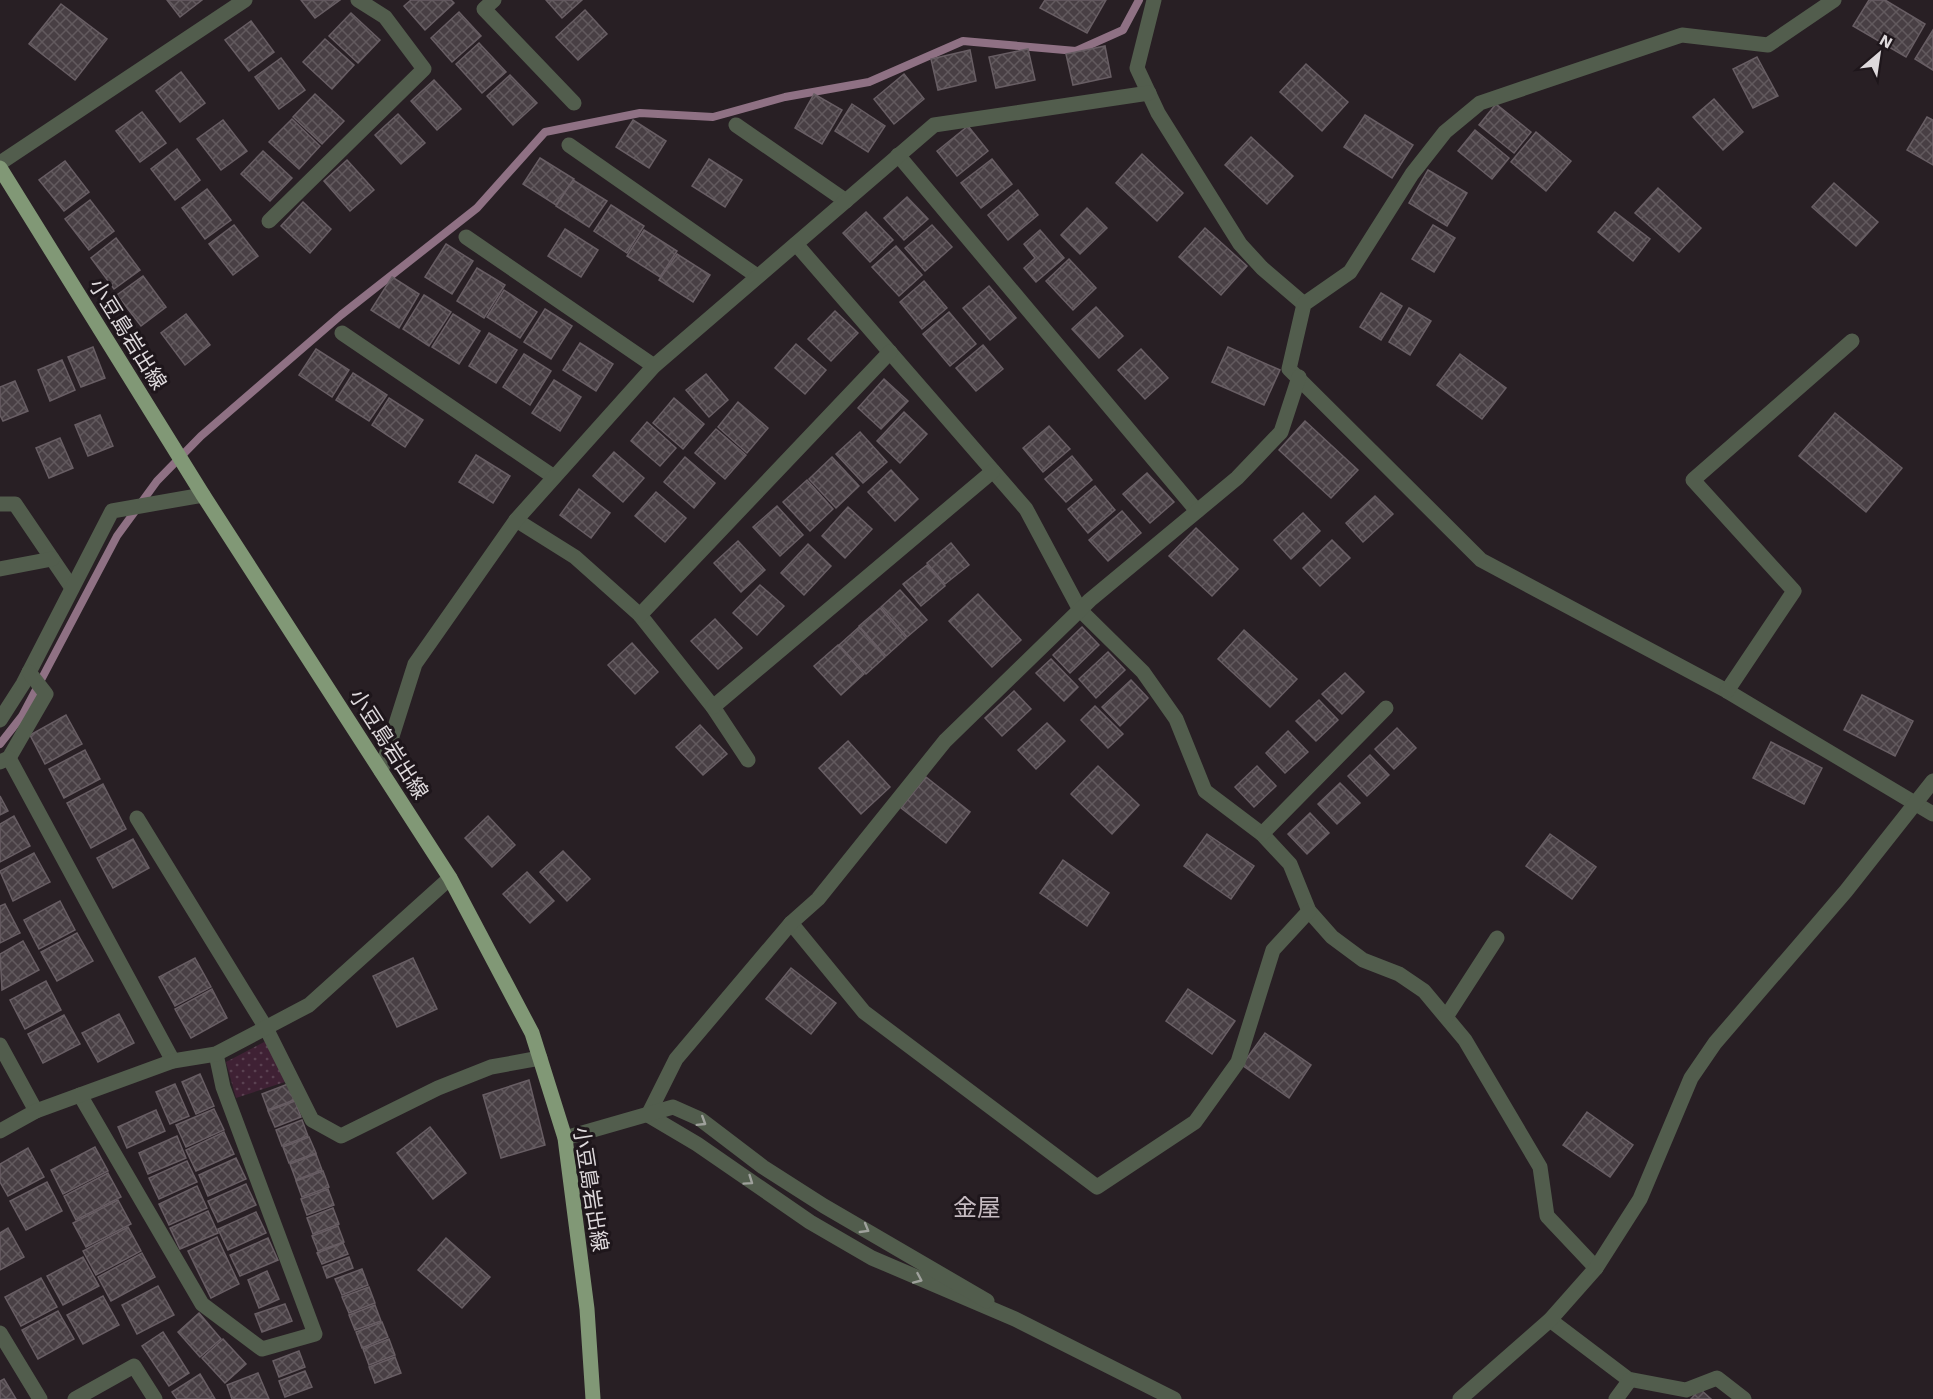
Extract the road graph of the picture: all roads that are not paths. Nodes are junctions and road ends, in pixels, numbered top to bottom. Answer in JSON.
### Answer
{"nodes":[{"id":1,"x":245,"y":0,"type":"edge"},
{"id":2,"x":358,"y":0,"type":"edge"},
{"id":3,"x":494,"y":0,"type":"edge"},
{"id":4,"x":1154,"y":0,"type":"edge"},
{"id":5,"x":1834,"y":0,"type":"edge"},
{"id":6,"x":1149,"y":93,"type":"junction"},
{"id":7,"x":574,"y":103,"type":"dead end"},
{"id":8,"x":736,"y":124,"type":"dead end"},
{"id":9,"x":569,"y":145,"type":"dead end"},
{"id":10,"x":898,"y":155,"type":"junction"},
{"id":11,"x":0,"y":163,"type":"edge"},
{"id":12,"x":0,"y":168,"type":"edge"},
{"id":13,"x":846,"y":201,"type":"junction"},
{"id":14,"x":269,"y":221,"type":"dead end"},
{"id":15,"x":466,"y":237,"type":"dead end"},
{"id":16,"x":796,"y":244,"type":"junction"},
{"id":17,"x":757,"y":276,"type":"junction"},
{"id":18,"x":1304,"y":304,"type":"junction"},
{"id":19,"x":342,"y":333,"type":"dead end"},
{"id":20,"x":1852,"y":341,"type":"dead end"},
{"id":21,"x":890,"y":352,"type":"junction"},
{"id":22,"x":654,"y":366,"type":"junction"},
{"id":23,"x":1299,"y":377,"type":"junction"},
{"id":24,"x":993,"y":471,"type":"junction"},
{"id":25,"x":554,"y":477,"type":"junction"},
{"id":26,"x":203,"y":495,"type":"junction"},
{"id":27,"x":0,"y":504,"type":"edge"},
{"id":28,"x":1197,"y":511,"type":"junction"},
{"id":29,"x":516,"y":520,"type":"junction"},
{"id":30,"x":52,"y":559,"type":"junction"},
{"id":31,"x":0,"y":569,"type":"edge"},
{"id":32,"x":72,"y":588,"type":"junction"},
{"id":33,"x":1080,"y":610,"type":"junction"},
{"id":34,"x":640,"y":615,"type":"junction"},
{"id":35,"x":29,"y":672,"type":"junction"},
{"id":36,"x":1727,"y":691,"type":"junction"},
{"id":37,"x":713,"y":707,"type":"junction"},
{"id":38,"x":1386,"y":708,"type":"dead end"},
{"id":39,"x":0,"y":720,"type":"edge"},
{"id":40,"x":5,"y":760,"type":"edge"},
{"id":41,"x":748,"y":760,"type":"dead end"},
{"id":42,"x":381,"y":771,"type":"junction"},
{"id":43,"x":1933,"y":781,"type":"edge"},
{"id":44,"x":1915,"y":804,"type":"junction"},
{"id":45,"x":1933,"y":814,"type":"edge"},
{"id":46,"x":137,"y":818,"type":"dead end"},
{"id":47,"x":1262,"y":834,"type":"junction"},
{"id":48,"x":450,"y":878,"type":"junction"},
{"id":49,"x":1309,"y":911,"type":"junction"},
{"id":50,"x":790,"y":923,"type":"junction"},
{"id":51,"x":1497,"y":938,"type":"dead end"},
{"id":52,"x":1446,"y":1017,"type":"junction"},
{"id":53,"x":266,"y":1028,"type":"junction"},
{"id":54,"x":0,"y":1045,"type":"edge"},
{"id":55,"x":216,"y":1054,"type":"junction"},
{"id":56,"x":540,"y":1058,"type":"junction"},
{"id":57,"x":173,"y":1061,"type":"junction"},
{"id":58,"x":80,"y":1095,"type":"junction"},
{"id":59,"x":36,"y":1111,"type":"junction"},
{"id":60,"x":648,"y":1114,"type":"junction"},
{"id":61,"x":0,"y":1131,"type":"edge"},
{"id":62,"x":566,"y":1138,"type":"junction"},
{"id":63,"x":1596,"y":1268,"type":"junction"},
{"id":64,"x":1014,"y":1319,"type":"junction"},
{"id":65,"x":1550,"y":1320,"type":"junction"},
{"id":66,"x":0,"y":1333,"type":"edge"},
{"id":67,"x":1630,"y":1380,"type":"junction"},
{"id":68,"x":40,"y":1399,"type":"edge"},
{"id":69,"x":75,"y":1399,"type":"edge"},
{"id":70,"x":155,"y":1399,"type":"edge"},
{"id":71,"x":593,"y":1399,"type":"edge"},
{"id":72,"x":1174,"y":1399,"type":"edge"},
{"id":73,"x":1460,"y":1399,"type":"edge"},
{"id":74,"x":1616,"y":1399,"type":"edge"},
{"id":75,"x":1744,"y":1399,"type":"edge"}],
"edges":[{"from":1,"to":11,"type":"street"},
{"from":2,"to":14,"type":"street"},
{"from":3,"to":7,"type":"street"},
{"from":4,"to":6,"type":"street"},
{"from":5,"to":18,"type":"street"},
{"from":6,"to":10,"type":"street"},
{"from":6,"to":18,"type":"street"},
{"from":8,"to":13,"type":"street"},
{"from":9,"to":17,"type":"street"},
{"from":10,"to":13,"type":"street"},
{"from":10,"to":28,"type":"street"},
{"from":12,"to":26,"type":"main road","name":"小豆島岩出線"},
{"from":13,"to":16,"type":"street"},
{"from":15,"to":22,"type":"street"},
{"from":16,"to":17,"type":"street"},
{"from":16,"to":21,"type":"street"},
{"from":17,"to":22,"type":"street"},
{"from":18,"to":23,"type":"street"},
{"from":19,"to":25,"type":"street"},
{"from":20,"to":36,"type":"street"},
{"from":21,"to":24,"type":"street"},
{"from":21,"to":34,"type":"street"},
{"from":22,"to":25,"type":"street"},
{"from":23,"to":28,"type":"street"},
{"from":23,"to":36,"type":"street"},
{"from":24,"to":33,"type":"street"},
{"from":24,"to":37,"type":"street"},
{"from":25,"to":29,"type":"street"},
{"from":26,"to":32,"type":"street"},
{"from":26,"to":42,"type":"main road","name":"小豆島岩出線"},
{"from":27,"to":30,"type":"street"},
{"from":28,"to":33,"type":"street"},
{"from":29,"to":34,"type":"street"},
{"from":29,"to":42,"type":"street"},
{"from":30,"to":31,"type":"street"},
{"from":30,"to":32,"type":"street"},
{"from":32,"to":35,"type":"street"},
{"from":33,"to":47,"type":"street"},
{"from":33,"to":50,"type":"street"},
{"from":34,"to":37,"type":"street"},
{"from":35,"to":39,"type":"street"},
{"from":35,"to":40,"type":"street"},
{"from":36,"to":44,"type":"street"},
{"from":37,"to":41,"type":"street"},
{"from":38,"to":47,"type":"street"},
{"from":40,"to":57,"type":"street"},
{"from":42,"to":48,"type":"main road","name":"小豆島岩出線"},
{"from":43,"to":44,"type":"street"},
{"from":44,"to":45,"type":"street"},
{"from":44,"to":63,"type":"street"},
{"from":46,"to":53,"type":"street"},
{"from":47,"to":49,"type":"street"},
{"from":48,"to":53,"type":"street"},
{"from":48,"to":56,"type":"main road","name":"小豆島岩出線"},
{"from":49,"to":50,"type":"street"},
{"from":49,"to":52,"type":"street"},
{"from":50,"to":60,"type":"street"},
{"from":51,"to":52,"type":"street"},
{"from":52,"to":63,"type":"street"},
{"from":53,"to":55,"type":"street"},
{"from":53,"to":56,"type":"street"},
{"from":54,"to":59,"type":"street"},
{"from":55,"to":57,"type":"street"},
{"from":55,"to":58,"type":"street"},
{"from":56,"to":62,"type":"main road","name":"小豆島岩出線"},
{"from":57,"to":58,"type":"street"},
{"from":58,"to":59,"type":"street"},
{"from":59,"to":61,"type":"street"},
{"from":60,"to":62,"type":"street"},
{"from":60,"to":64,"type":"street","one_way":true},
{"from":60,"to":64,"type":"street","one_way":true},
{"from":62,"to":71,"type":"main road","name":"小豆島岩出線"},
{"from":63,"to":65,"type":"street"},
{"from":64,"to":72,"type":"street"},
{"from":65,"to":67,"type":"street"},
{"from":65,"to":73,"type":"street"},
{"from":66,"to":68,"type":"street"},
{"from":67,"to":74,"type":"street"},
{"from":67,"to":75,"type":"street"},
{"from":69,"to":70,"type":"street"}]}
